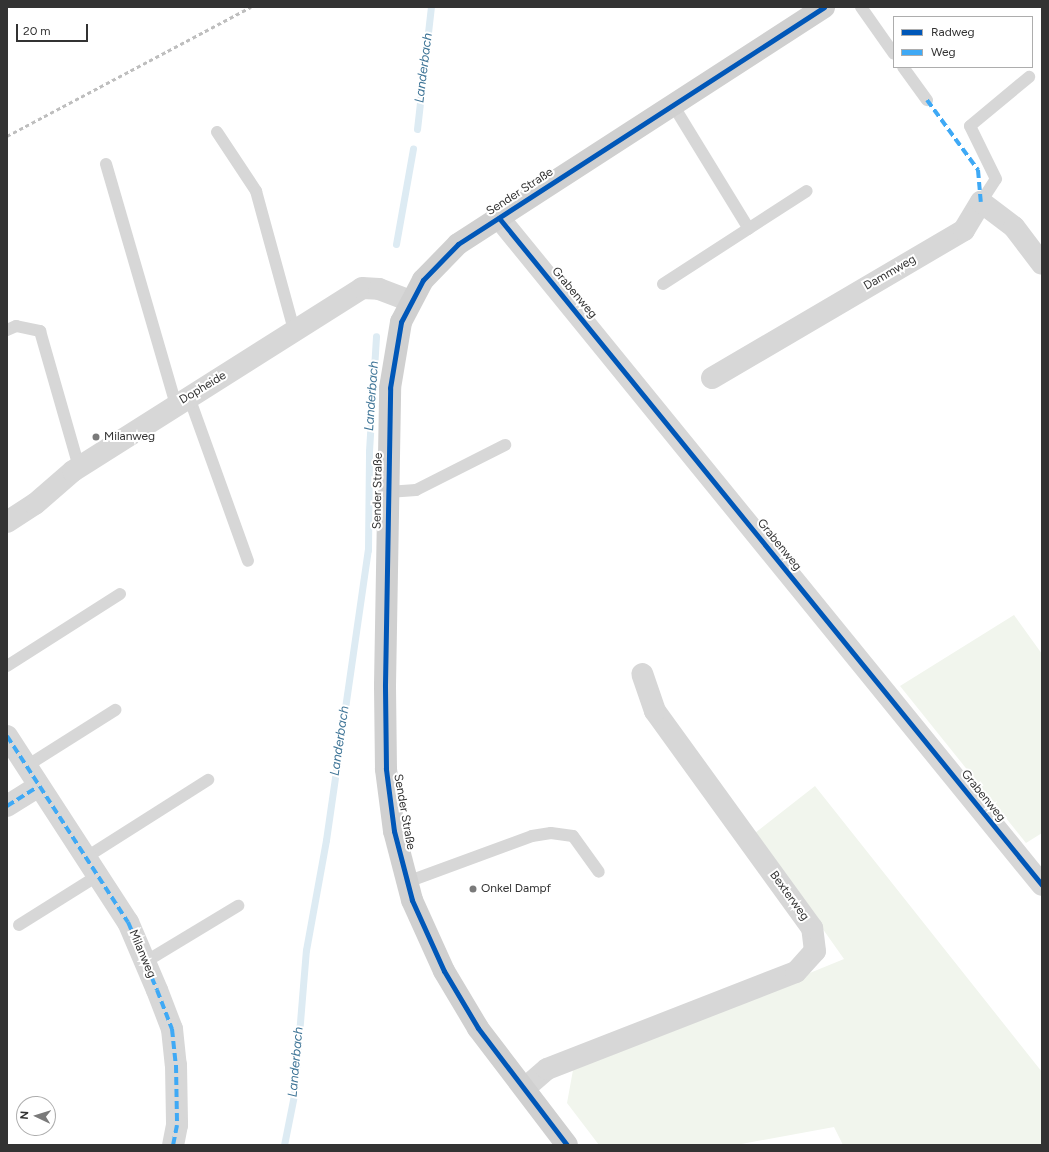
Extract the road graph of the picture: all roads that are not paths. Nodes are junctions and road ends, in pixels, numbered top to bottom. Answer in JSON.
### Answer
{"nodes":[{"id":1,"x":824,"y":7,"type":"edge"},
{"id":2,"x":861,"y":7,"type":"edge"},
{"id":3,"x":893,"y":53,"type":"edge"},
{"id":4,"x":904,"y":68,"type":"edge"},
{"id":5,"x":1029,"y":77,"type":"dead end"},
{"id":6,"x":927,"y":100,"type":"dead end"},
{"id":7,"x":673,"y":105,"type":"junction"},
{"id":8,"x":217,"y":132,"type":"dead end"},
{"id":9,"x":106,"y":164,"type":"dead end"},
{"id":10,"x":807,"y":190,"type":"dead end"},
{"id":11,"x":981,"y":202,"type":"junction"},
{"id":12,"x":499,"y":218,"type":"junction"},
{"id":13,"x":749,"y":229,"type":"junction"},
{"id":14,"x":1042,"y":264,"type":"edge"},
{"id":15,"x":663,"y":284,"type":"dead end"},
{"id":16,"x":410,"y":301,"type":"junction"},
{"id":17,"x":7,"y":330,"type":"edge"},
{"id":18,"x":294,"y":330,"type":"junction"},
{"id":19,"x":712,"y":378,"type":"dead end"},
{"id":20,"x":182,"y":401,"type":"junction"},
{"id":21,"x":505,"y":445,"type":"dead end"},
{"id":22,"x":80,"y":467,"type":"junction"},
{"id":23,"x":388,"y":492,"type":"junction"},
{"id":24,"x":7,"y":522,"type":"edge"},
{"id":25,"x":248,"y":561,"type":"dead end"},
{"id":26,"x":120,"y":594,"type":"dead end"},
{"id":27,"x":7,"y":666,"type":"edge"},
{"id":28,"x":642,"y":674,"type":"dead end"},
{"id":29,"x":115,"y":710,"type":"dead end"},
{"id":30,"x":7,"y":736,"type":"edge"},
{"id":31,"x":25,"y":767,"type":"junction"},
{"id":32,"x":208,"y":780,"type":"dead end"},
{"id":33,"x":37,"y":787,"type":"junction"},
{"id":34,"x":7,"y":806,"type":"edge"},
{"id":35,"x":85,"y":858,"type":"junction"},
{"id":36,"x":599,"y":872,"type":"dead end"},
{"id":37,"x":98,"y":876,"type":"junction"},
{"id":38,"x":407,"y":882,"type":"junction"},
{"id":39,"x":1042,"y":885,"type":"edge"},
{"id":40,"x":238,"y":906,"type":"dead end"},
{"id":41,"x":19,"y":925,"type":"dead end"},
{"id":42,"x":145,"y":962,"type":"junction"},
{"id":43,"x":525,"y":1088,"type":"junction"},
{"id":44,"x":173,"y":1145,"type":"edge"},
{"id":45,"x":567,"y":1145,"type":"edge"}],
"edges":[{"from":1,"to":7,"type":"street","name":"Sender Straße"},
{"from":2,"to":3,"type":"lane"},
{"from":4,"to":6,"type":"lane"},
{"from":5,"to":11,"type":"lane"},
{"from":7,"to":12,"type":"street","name":"Sender Straße"},
{"from":7,"to":13,"type":"lane"},
{"from":8,"to":18,"type":"lane"},
{"from":9,"to":20,"type":"lane"},
{"from":10,"to":13,"type":"lane"},
{"from":11,"to":14,"type":"street"},
{"from":11,"to":19,"type":"street","name":"Dammweg"},
{"from":12,"to":16,"type":"street","name":"Sender Straße"},
{"from":12,"to":39,"type":"street","name":"Grabenweg"},
{"from":13,"to":15,"type":"lane"},
{"from":16,"to":18,"type":"street","name":"Dopheide"},
{"from":16,"to":23,"type":"street","name":"Sender Straße"},
{"from":17,"to":22,"type":"lane"},
{"from":18,"to":20,"type":"street","name":"Dopheide"},
{"from":20,"to":22,"type":"street","name":"Dopheide"},
{"from":20,"to":25,"type":"lane"},
{"from":21,"to":23,"type":"lane"},
{"from":22,"to":24,"type":"street","name":"Dopheide"},
{"from":23,"to":38,"type":"street","name":"Sender Straße"},
{"from":26,"to":27,"type":"lane"},
{"from":28,"to":43,"type":"street","name":"Bexterweg"},
{"from":29,"to":31,"type":"lane"},
{"from":30,"to":31,"type":"street","name":"Milanweg"},
{"from":31,"to":33,"type":"street","name":"Milanweg"},
{"from":32,"to":35,"type":"lane"},
{"from":33,"to":34,"type":"street"},
{"from":33,"to":35,"type":"street","name":"Milanweg"},
{"from":35,"to":37,"type":"street","name":"Milanweg"},
{"from":36,"to":38,"type":"lane"},
{"from":37,"to":41,"type":"lane"},
{"from":37,"to":42,"type":"street","name":"Milanweg"},
{"from":38,"to":43,"type":"street","name":"Sender Straße"},
{"from":40,"to":42,"type":"lane"},
{"from":42,"to":44,"type":"street","name":"Milanweg"},
{"from":43,"to":45,"type":"street","name":"Sender Straße"}]}
